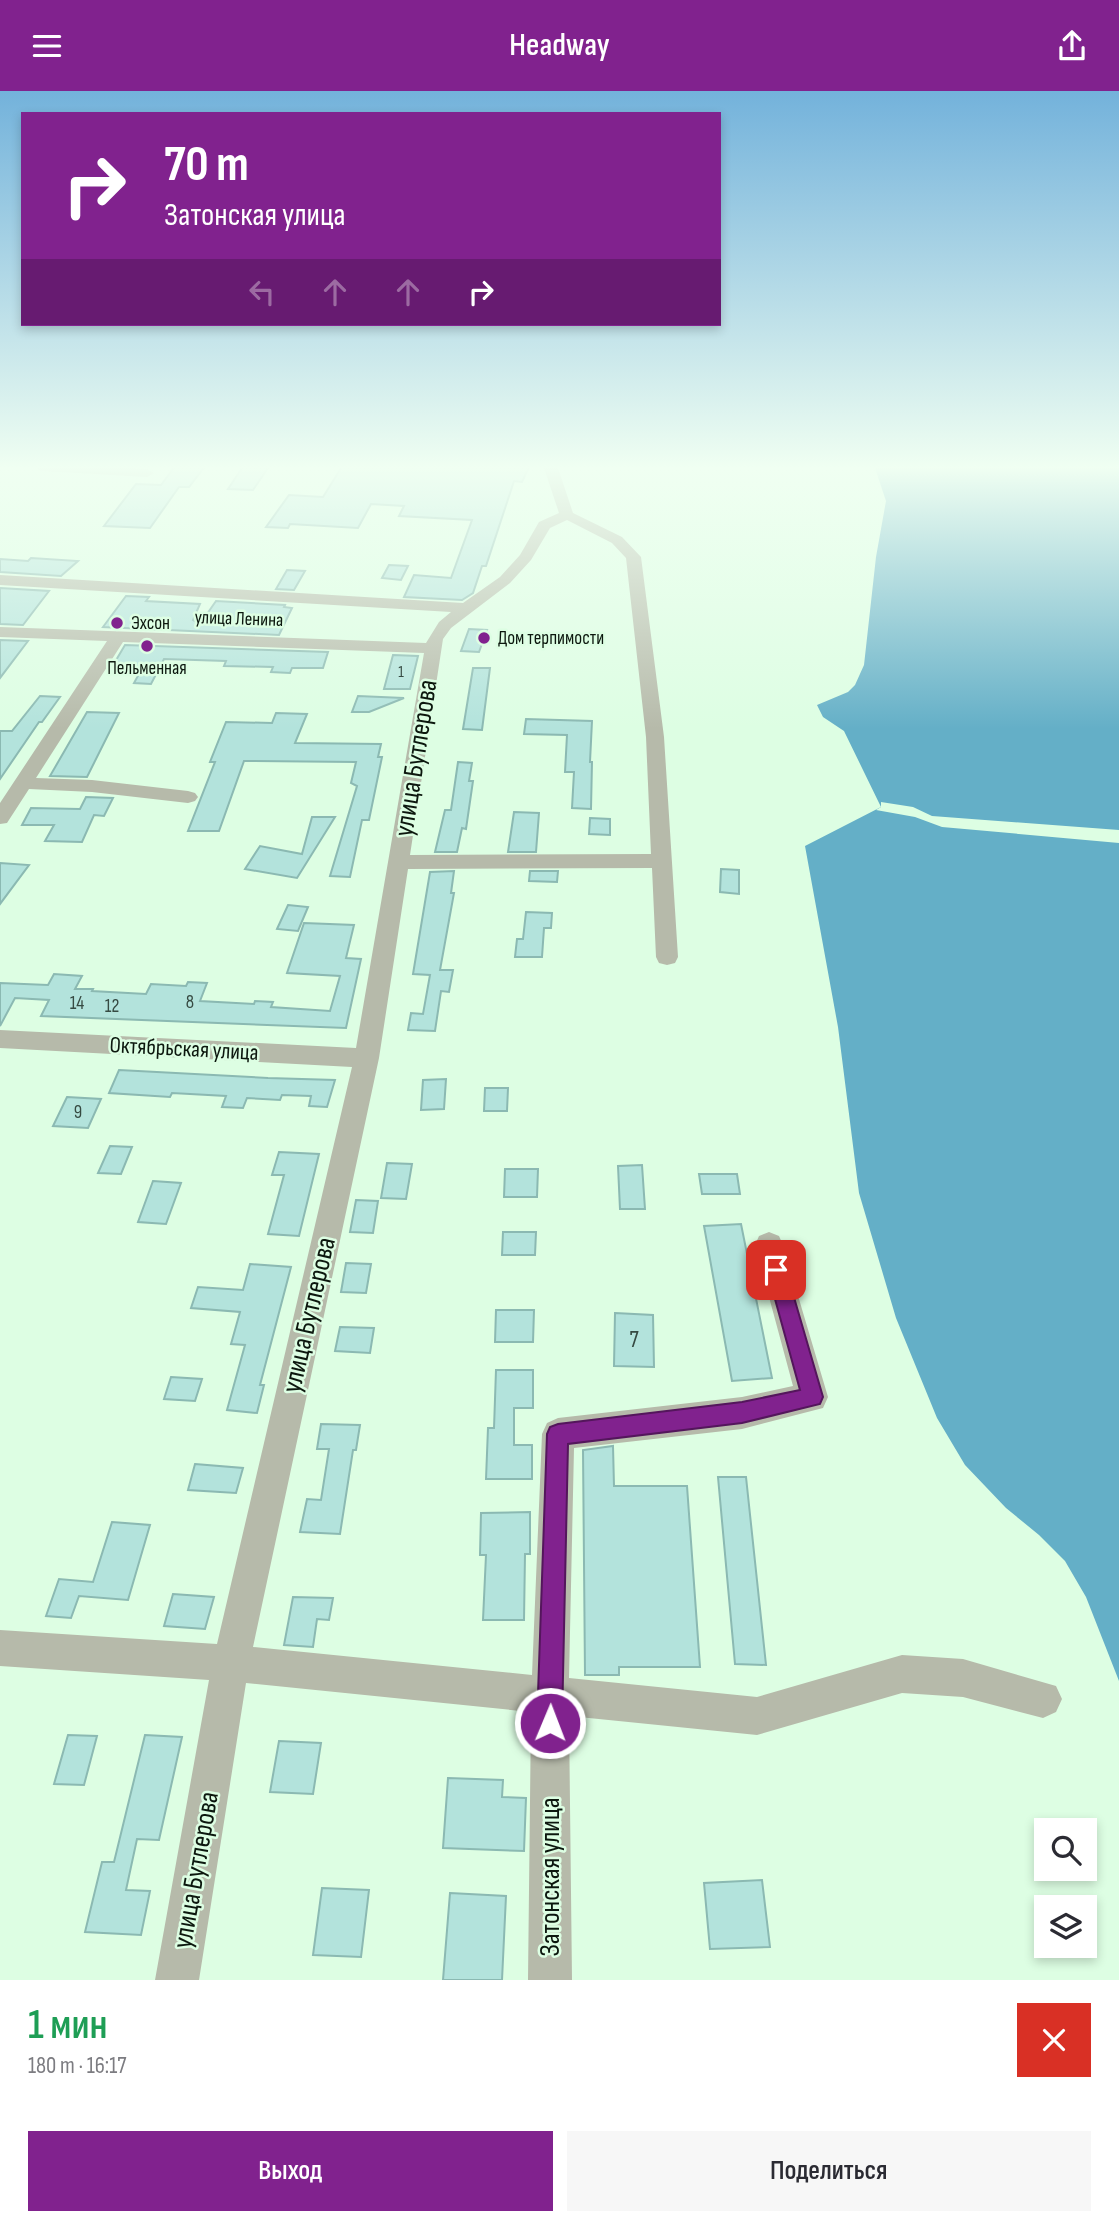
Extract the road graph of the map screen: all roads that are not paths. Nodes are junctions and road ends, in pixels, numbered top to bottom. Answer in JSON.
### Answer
{"nodes":[{"id":1,"x":527,"y":553,"type":"edge"},
{"id":2,"x":629,"y":553,"type":"edge"},
{"id":3,"x":0,"y":580,"type":"edge"},
{"id":4,"x":466,"y":608,"type":"junction"},
{"id":5,"x":0,"y":632,"type":"edge"},
{"id":6,"x":119,"y":635,"type":"junction"},
{"id":7,"x":433,"y":647,"type":"junction"},
{"id":8,"x":23,"y":783,"type":"junction"},
{"id":9,"x":188,"y":797,"type":"dead end"},
{"id":10,"x":0,"y":818,"type":"edge"},
{"id":11,"x":662,"y":861,"type":"junction"},
{"id":12,"x":399,"y":862,"type":"junction"},
{"id":13,"x":667,"y":957,"type":"dead end"},
{"id":14,"x":0,"y":1039,"type":"edge"},
{"id":15,"x":367,"y":1058,"type":"junction"},
{"id":16,"x":769,"y":1245,"type":"dead end"},
{"id":17,"x":0,"y":1648,"type":"edge"},
{"id":18,"x":231,"y":1663,"type":"junction"},
{"id":19,"x":550,"y":1697,"type":"junction"},
{"id":20,"x":1043,"y":1699,"type":"dead end"},
{"id":21,"x":177,"y":1980,"type":"edge"},
{"id":22,"x":550,"y":1980,"type":"edge"}],
"edges":[{"from":1,"to":4,"type":"street"},
{"from":2,"to":11,"type":"street"},
{"from":3,"to":4,"type":"street","name":"улица Ленина"},
{"from":4,"to":7,"type":"street"},
{"from":5,"to":6,"type":"street","name":"улица Ленина"},
{"from":6,"to":7,"type":"street","name":"улица Ленина"},
{"from":6,"to":8,"type":"street"},
{"from":7,"to":12,"type":"street","name":"улица Бутлерова"},
{"from":8,"to":9,"type":"street"},
{"from":8,"to":10,"type":"street"},
{"from":11,"to":12,"type":"street"},
{"from":11,"to":13,"type":"street"},
{"from":12,"to":15,"type":"street","name":"улица Бутлерова"},
{"from":14,"to":15,"type":"street","name":"Октябрьская улица"},
{"from":15,"to":18,"type":"street","name":"улица Бутлерова"},
{"from":16,"to":19,"type":"street","name":"Затонская улица"},
{"from":17,"to":18,"type":"street"},
{"from":18,"to":19,"type":"street"},
{"from":18,"to":21,"type":"street","name":"улица Бутлерова"},
{"from":19,"to":20,"type":"street"},
{"from":19,"to":22,"type":"street","name":"Затонская улица"}]}
